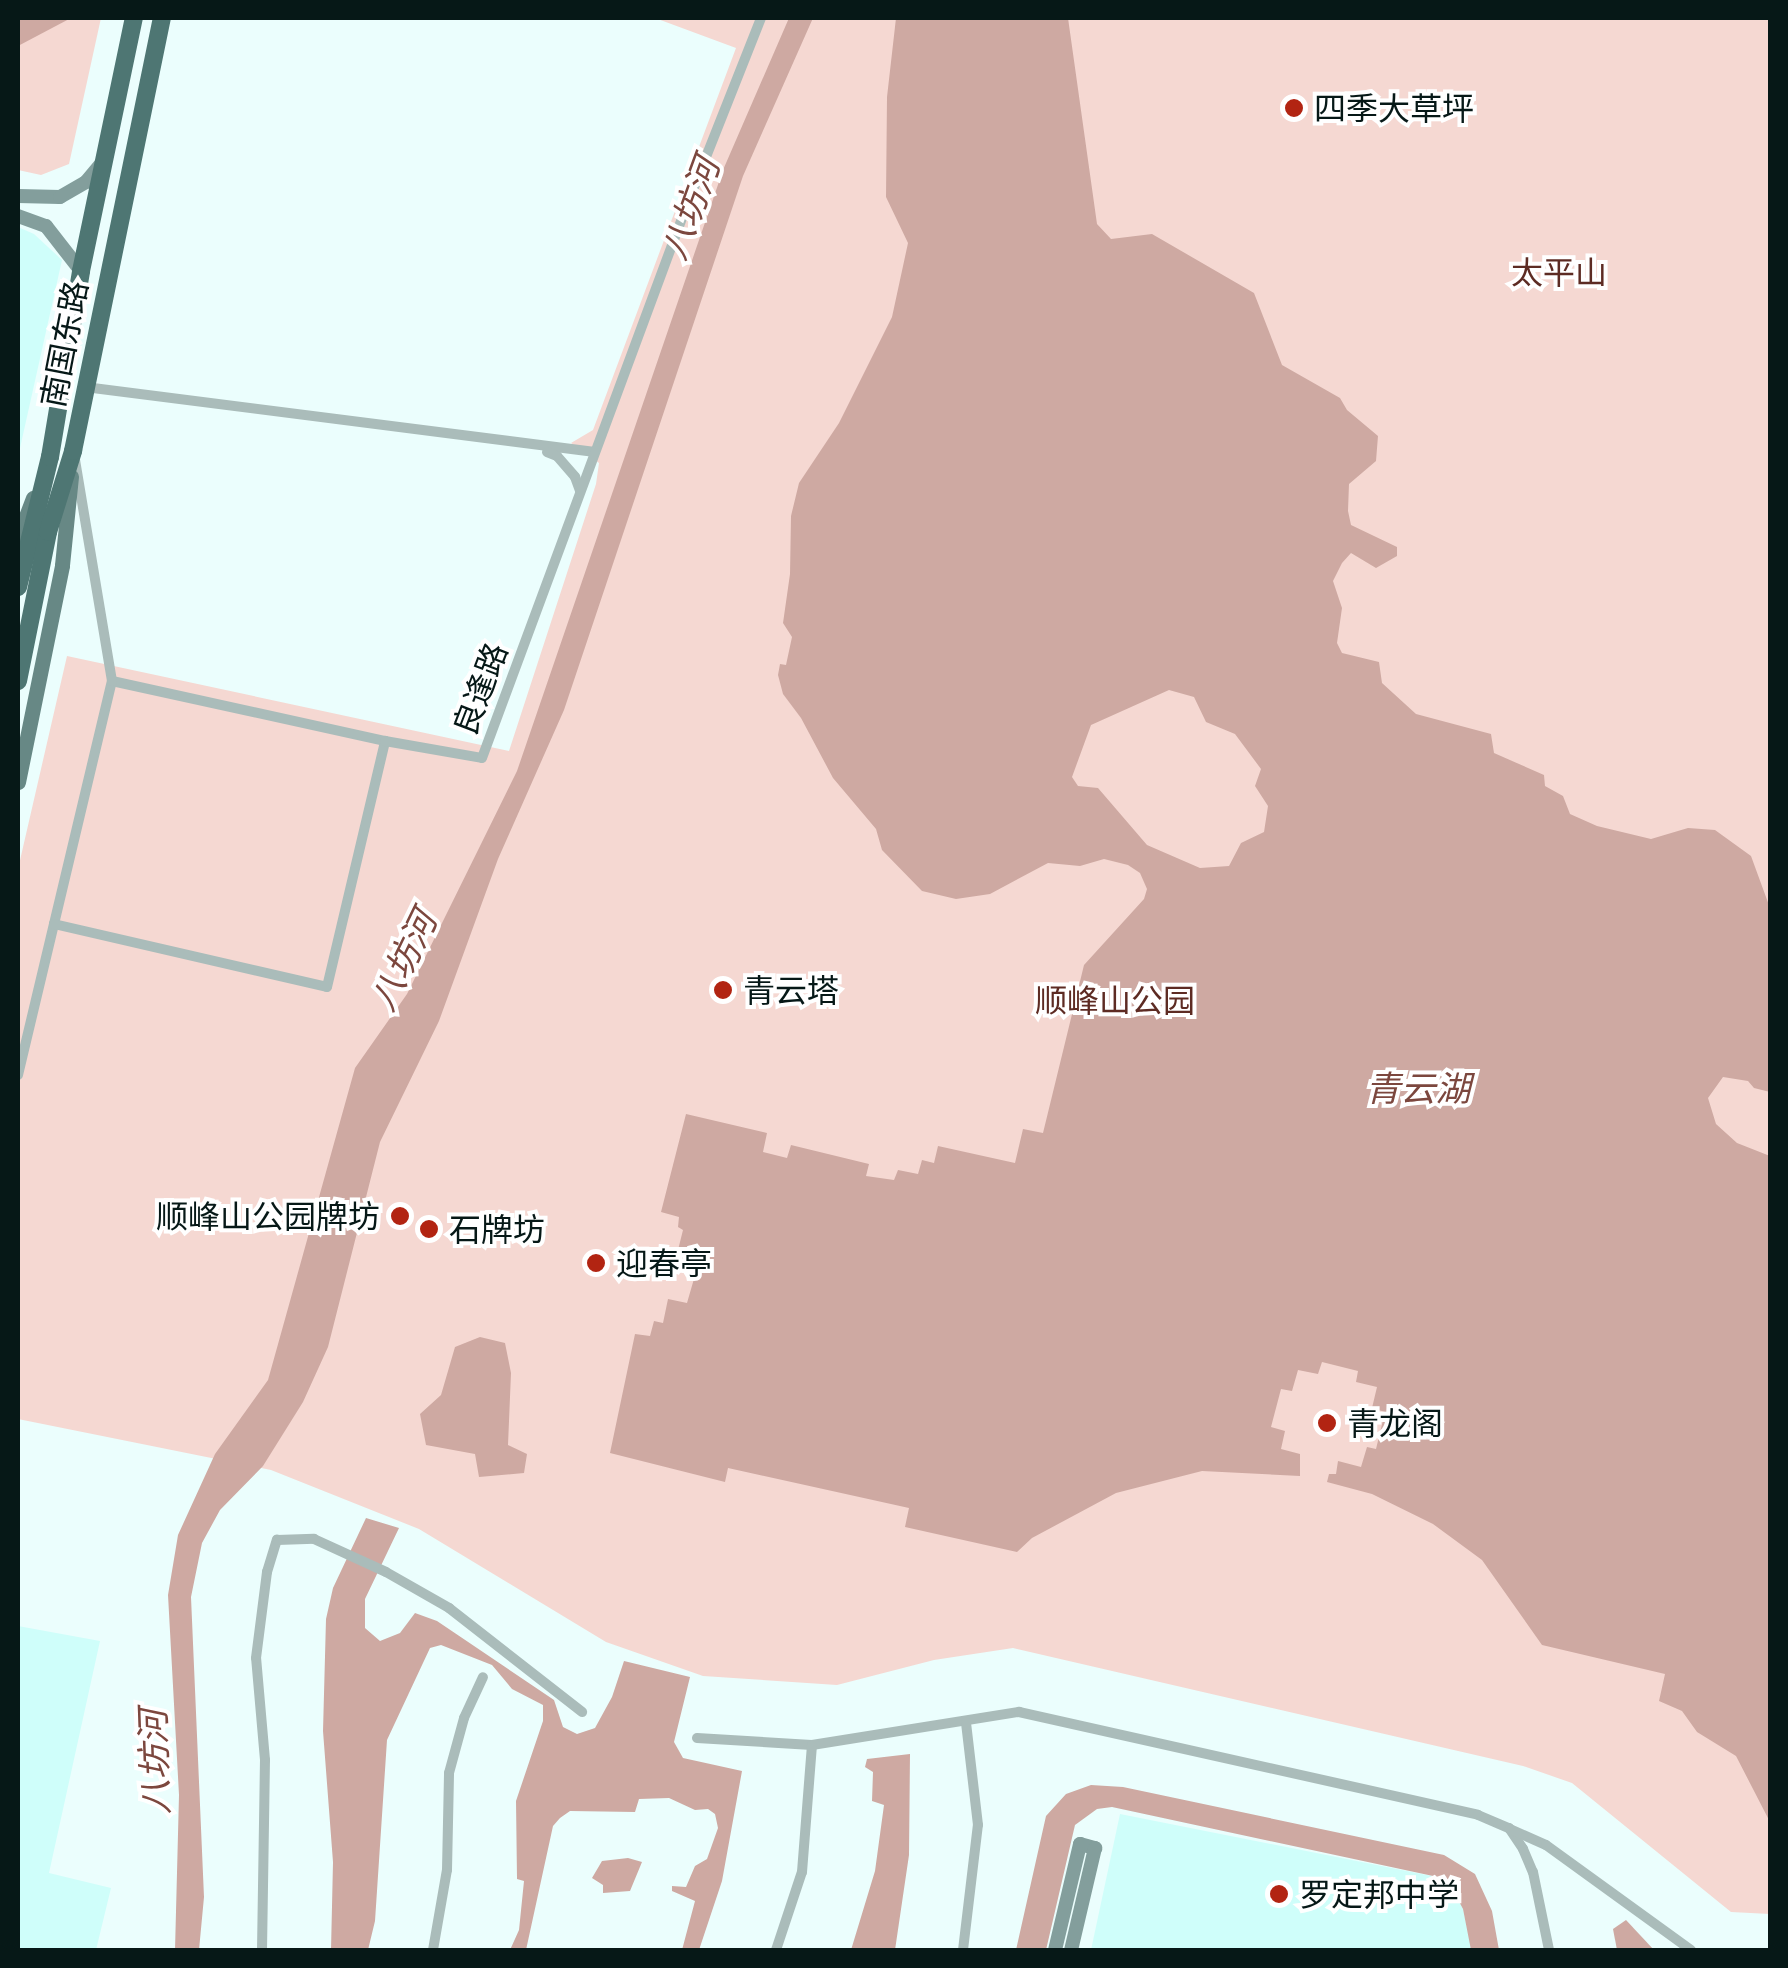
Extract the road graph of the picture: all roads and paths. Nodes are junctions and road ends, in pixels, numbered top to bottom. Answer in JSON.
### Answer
{"nodes":[{"id":1,"x":134,"y":18,"type":"edge"},
{"id":2,"x":162,"y":18,"type":"edge"},
{"id":3,"x":761,"y":18,"type":"edge"},
{"id":4,"x":105,"y":159,"type":"junction"},
{"id":5,"x":18,"y":196,"type":"edge"},
{"id":6,"x":18,"y":216,"type":"edge"},
{"id":7,"x":81,"y":271,"type":"junction"},
{"id":8,"x":85,"y":387,"type":"junction"},
{"id":9,"x":528,"y":446,"type":"junction"},
{"id":10,"x":73,"y":451,"type":"junction"},
{"id":11,"x":595,"y":452,"type":"junction"},
{"id":12,"x":50,"y":457,"type":"junction"},
{"id":13,"x":580,"y":492,"type":"junction"},
{"id":14,"x":18,"y":537,"type":"edge"},
{"id":15,"x":18,"y":588,"type":"edge"},
{"id":16,"x":18,"y":681,"type":"edge"},
{"id":17,"x":112,"y":682,"type":"junction"},
{"id":18,"x":385,"y":742,"type":"junction"},
{"id":19,"x":18,"y":782,"type":"edge"},
{"id":20,"x":54,"y":924,"type":"junction"},
{"id":21,"x":22,"y":1031,"type":"edge"},
{"id":22,"x":18,"y":1075,"type":"edge"},
{"id":23,"x":483,"y":1677,"type":"dead end"},
{"id":24,"x":582,"y":1712,"type":"dead end"},
{"id":25,"x":966,"y":1723,"type":"junction"},
{"id":26,"x":697,"y":1738,"type":"dead end"},
{"id":27,"x":812,"y":1745,"type":"junction"},
{"id":28,"x":1509,"y":1828,"type":"junction"},
{"id":29,"x":262,"y":1950,"type":"edge"},
{"id":30,"x":433,"y":1950,"type":"edge"},
{"id":31,"x":776,"y":1950,"type":"edge"},
{"id":32,"x":963,"y":1950,"type":"edge"},
{"id":33,"x":1055,"y":1950,"type":"edge"},
{"id":34,"x":1071,"y":1950,"type":"edge"},
{"id":35,"x":1549,"y":1950,"type":"edge"},
{"id":36,"x":1691,"y":1950,"type":"edge"}],
"edges":[{"from":1,"to":4,"type":"highway","name":"南国东路"},
{"from":2,"to":8,"type":"highway","name":"南国东路"},
{"from":3,"to":11,"type":"street","name":"良逢路"},
{"from":4,"to":5,"type":"street"},
{"from":4,"to":7,"type":"highway","name":"南国东路"},
{"from":6,"to":7,"type":"street"},
{"from":7,"to":12,"type":"highway","name":"南国东路"},
{"from":8,"to":9,"type":"street"},
{"from":8,"to":10,"type":"highway","name":"南国东路"},
{"from":9,"to":11,"type":"street"},
{"from":9,"to":13,"type":"street"},
{"from":10,"to":16,"type":"highway","name":"南国东路"},
{"from":10,"to":17,"type":"street"},
{"from":10,"to":19,"type":"main road"},
{"from":11,"to":13,"type":"street","name":"良逢路"},
{"from":12,"to":14,"type":"main road"},
{"from":12,"to":15,"type":"highway","name":"南国东路"},
{"from":13,"to":18,"type":"street","name":"良逢路"},
{"from":17,"to":18,"type":"street"},
{"from":17,"to":20,"type":"street"},
{"from":18,"to":20,"type":"street"},
{"from":20,"to":21,"type":"street"},
{"from":21,"to":22,"type":"street"},
{"from":23,"to":30,"type":"street"},
{"from":24,"to":29,"type":"street"},
{"from":25,"to":27,"type":"street"},
{"from":25,"to":28,"type":"street"},
{"from":25,"to":32,"type":"street"},
{"from":26,"to":27,"type":"street"},
{"from":27,"to":31,"type":"street"},
{"from":28,"to":35,"type":"street"},
{"from":28,"to":36,"type":"street"},
{"from":33,"to":34,"type":"street"}]}
